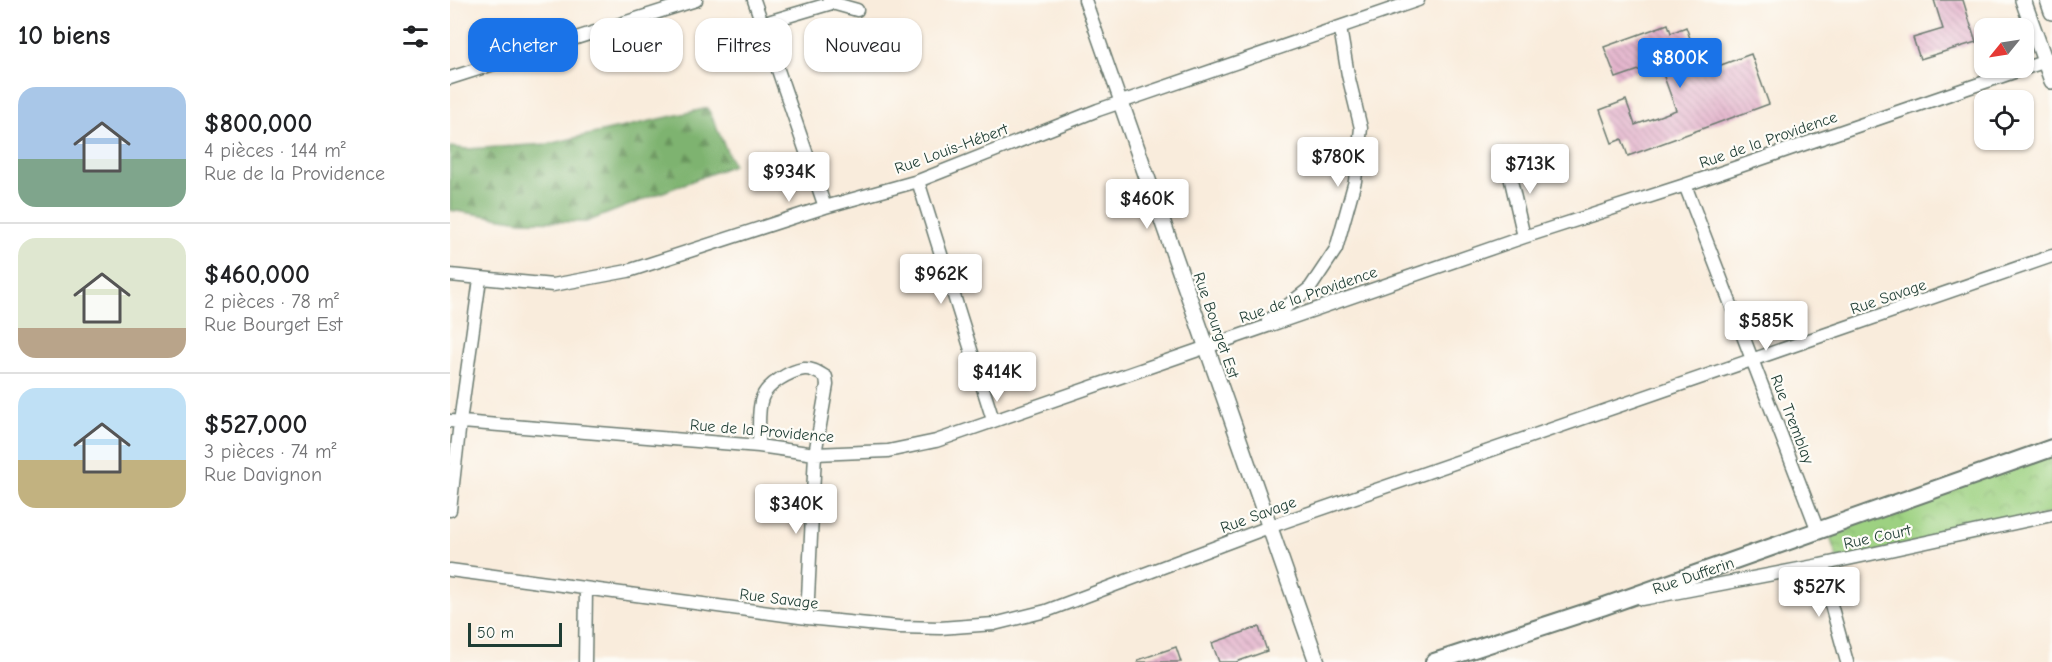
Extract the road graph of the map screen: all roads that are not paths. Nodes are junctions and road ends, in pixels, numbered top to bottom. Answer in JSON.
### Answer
{"nodes":[{"id":1,"x":696,"y":0,"type":"edge"},
{"id":2,"x":754,"y":0,"type":"edge"},
{"id":3,"x":1085,"y":0,"type":"edge"},
{"id":4,"x":1418,"y":0,"type":"edge"},
{"id":5,"x":2023,"y":0,"type":"edge"},
{"id":6,"x":2048,"y":0,"type":"edge"},
{"id":7,"x":857,"y":10,"type":"dead end"},
{"id":8,"x":2052,"y":12,"type":"edge"},
{"id":9,"x":759,"y":18,"type":"edge"},
{"id":10,"x":781,"y":18,"type":"edge"},
{"id":11,"x":1340,"y":28,"type":"junction"},
{"id":12,"x":2049,"y":60,"type":"edge"},
{"id":13,"x":778,"y":72,"type":"edge"},
{"id":14,"x":450,"y":78,"type":"edge"},
{"id":15,"x":2052,"y":81,"type":"edge"},
{"id":16,"x":1121,"y":103,"type":"junction"},
{"id":17,"x":1506,"y":159,"type":"dead end"},
{"id":18,"x":918,"y":181,"type":"junction"},
{"id":19,"x":1685,"y":185,"type":"junction"},
{"id":20,"x":825,"y":207,"type":"junction"},
{"id":21,"x":1524,"y":237,"type":"junction"},
{"id":22,"x":2052,"y":256,"type":"edge"},
{"id":23,"x":450,"y":275,"type":"edge"},
{"id":24,"x":480,"y":279,"type":"junction"},
{"id":25,"x":1260,"y":328,"type":"junction"},
{"id":26,"x":1205,"y":347,"type":"junction"},
{"id":27,"x":1752,"y":360,"type":"junction"},
{"id":28,"x":993,"y":420,"type":"junction"},
{"id":29,"x":455,"y":422,"type":"edge"},
{"id":30,"x":759,"y":446,"type":"junction"},
{"id":31,"x":2052,"y":448,"type":"edge"},
{"id":32,"x":815,"y":454,"type":"junction"},
{"id":33,"x":450,"y":510,"type":"edge"},
{"id":34,"x":2052,"y":515,"type":"edge"},
{"id":35,"x":1269,"y":527,"type":"junction"},
{"id":36,"x":1818,"y":531,"type":"junction"},
{"id":37,"x":1820,"y":565,"type":"junction"},
{"id":38,"x":450,"y":570,"type":"edge"},
{"id":39,"x":586,"y":589,"type":"junction"},
{"id":40,"x":1602,"y":607,"type":"junction"},
{"id":41,"x":807,"y":618,"type":"junction"},
{"id":42,"x":585,"y":662,"type":"edge"},
{"id":43,"x":1317,"y":662,"type":"edge"},
{"id":44,"x":1434,"y":662,"type":"edge"},
{"id":45,"x":1847,"y":662,"type":"edge"}],
"edges":[{"from":1,"to":14,"type":"street"},
{"from":2,"to":9,"type":"street"},
{"from":3,"to":16,"type":"street","name":"Rue Bourget Est"},
{"from":4,"to":11,"type":"street","name":"Rue Louis-Hébert"},
{"from":5,"to":12,"type":"street"},
{"from":6,"to":8,"type":"street"},
{"from":7,"to":10,"type":"street"},
{"from":11,"to":16,"type":"street","name":"Rue Louis-Hébert"},
{"from":11,"to":25,"type":"street"},
{"from":12,"to":15,"type":"street"},
{"from":12,"to":19,"type":"street","name":"Rue de la Providence"},
{"from":13,"to":20,"type":"street"},
{"from":16,"to":18,"type":"street","name":"Rue Louis-Hébert"},
{"from":16,"to":26,"type":"street","name":"Rue Bourget Est"},
{"from":17,"to":21,"type":"street"},
{"from":18,"to":20,"type":"street","name":"Rue Louis-Hébert"},
{"from":18,"to":28,"type":"street"},
{"from":19,"to":21,"type":"street","name":"Rue de la Providence"},
{"from":19,"to":27,"type":"street","name":"Rue Tremblay"},
{"from":20,"to":24,"type":"street","name":"Rue Louis-Hébert"},
{"from":21,"to":25,"type":"street","name":"Rue de la Providence"},
{"from":22,"to":27,"type":"street","name":"Rue Savage"},
{"from":23,"to":24,"type":"street","name":"Rue Louis-Hébert"},
{"from":24,"to":29,"type":"street"},
{"from":25,"to":26,"type":"street","name":"Rue de la Providence"},
{"from":26,"to":28,"type":"street","name":"Rue de la Providence"},
{"from":26,"to":35,"type":"street","name":"Rue Bourget Est"},
{"from":27,"to":35,"type":"street","name":"Rue Savage"},
{"from":27,"to":36,"type":"street","name":"Rue Tremblay"},
{"from":28,"to":32,"type":"street","name":"Rue de la Providence"},
{"from":29,"to":30,"type":"street","name":"Rue de la Providence"},
{"from":29,"to":33,"type":"street"},
{"from":30,"to":32,"type":"street","name":"Rue de la Providence"},
{"from":30,"to":32,"type":"street"},
{"from":31,"to":36,"type":"main road","name":"Rue Dufferin"},
{"from":32,"to":41,"type":"street"},
{"from":34,"to":37,"type":"street","name":"Rue Court"},
{"from":35,"to":41,"type":"street","name":"Rue Savage"},
{"from":35,"to":43,"type":"street","name":"Rue Bourget Est"},
{"from":36,"to":40,"type":"main road","name":"Rue Dufferin"},
{"from":37,"to":40,"type":"street","name":"Rue Court"},
{"from":37,"to":45,"type":"street"},
{"from":38,"to":39,"type":"street","name":"Rue Savage"},
{"from":39,"to":41,"type":"street","name":"Rue Savage"},
{"from":39,"to":42,"type":"street"},
{"from":40,"to":44,"type":"main road","name":"Rue Dufferin"}]}
